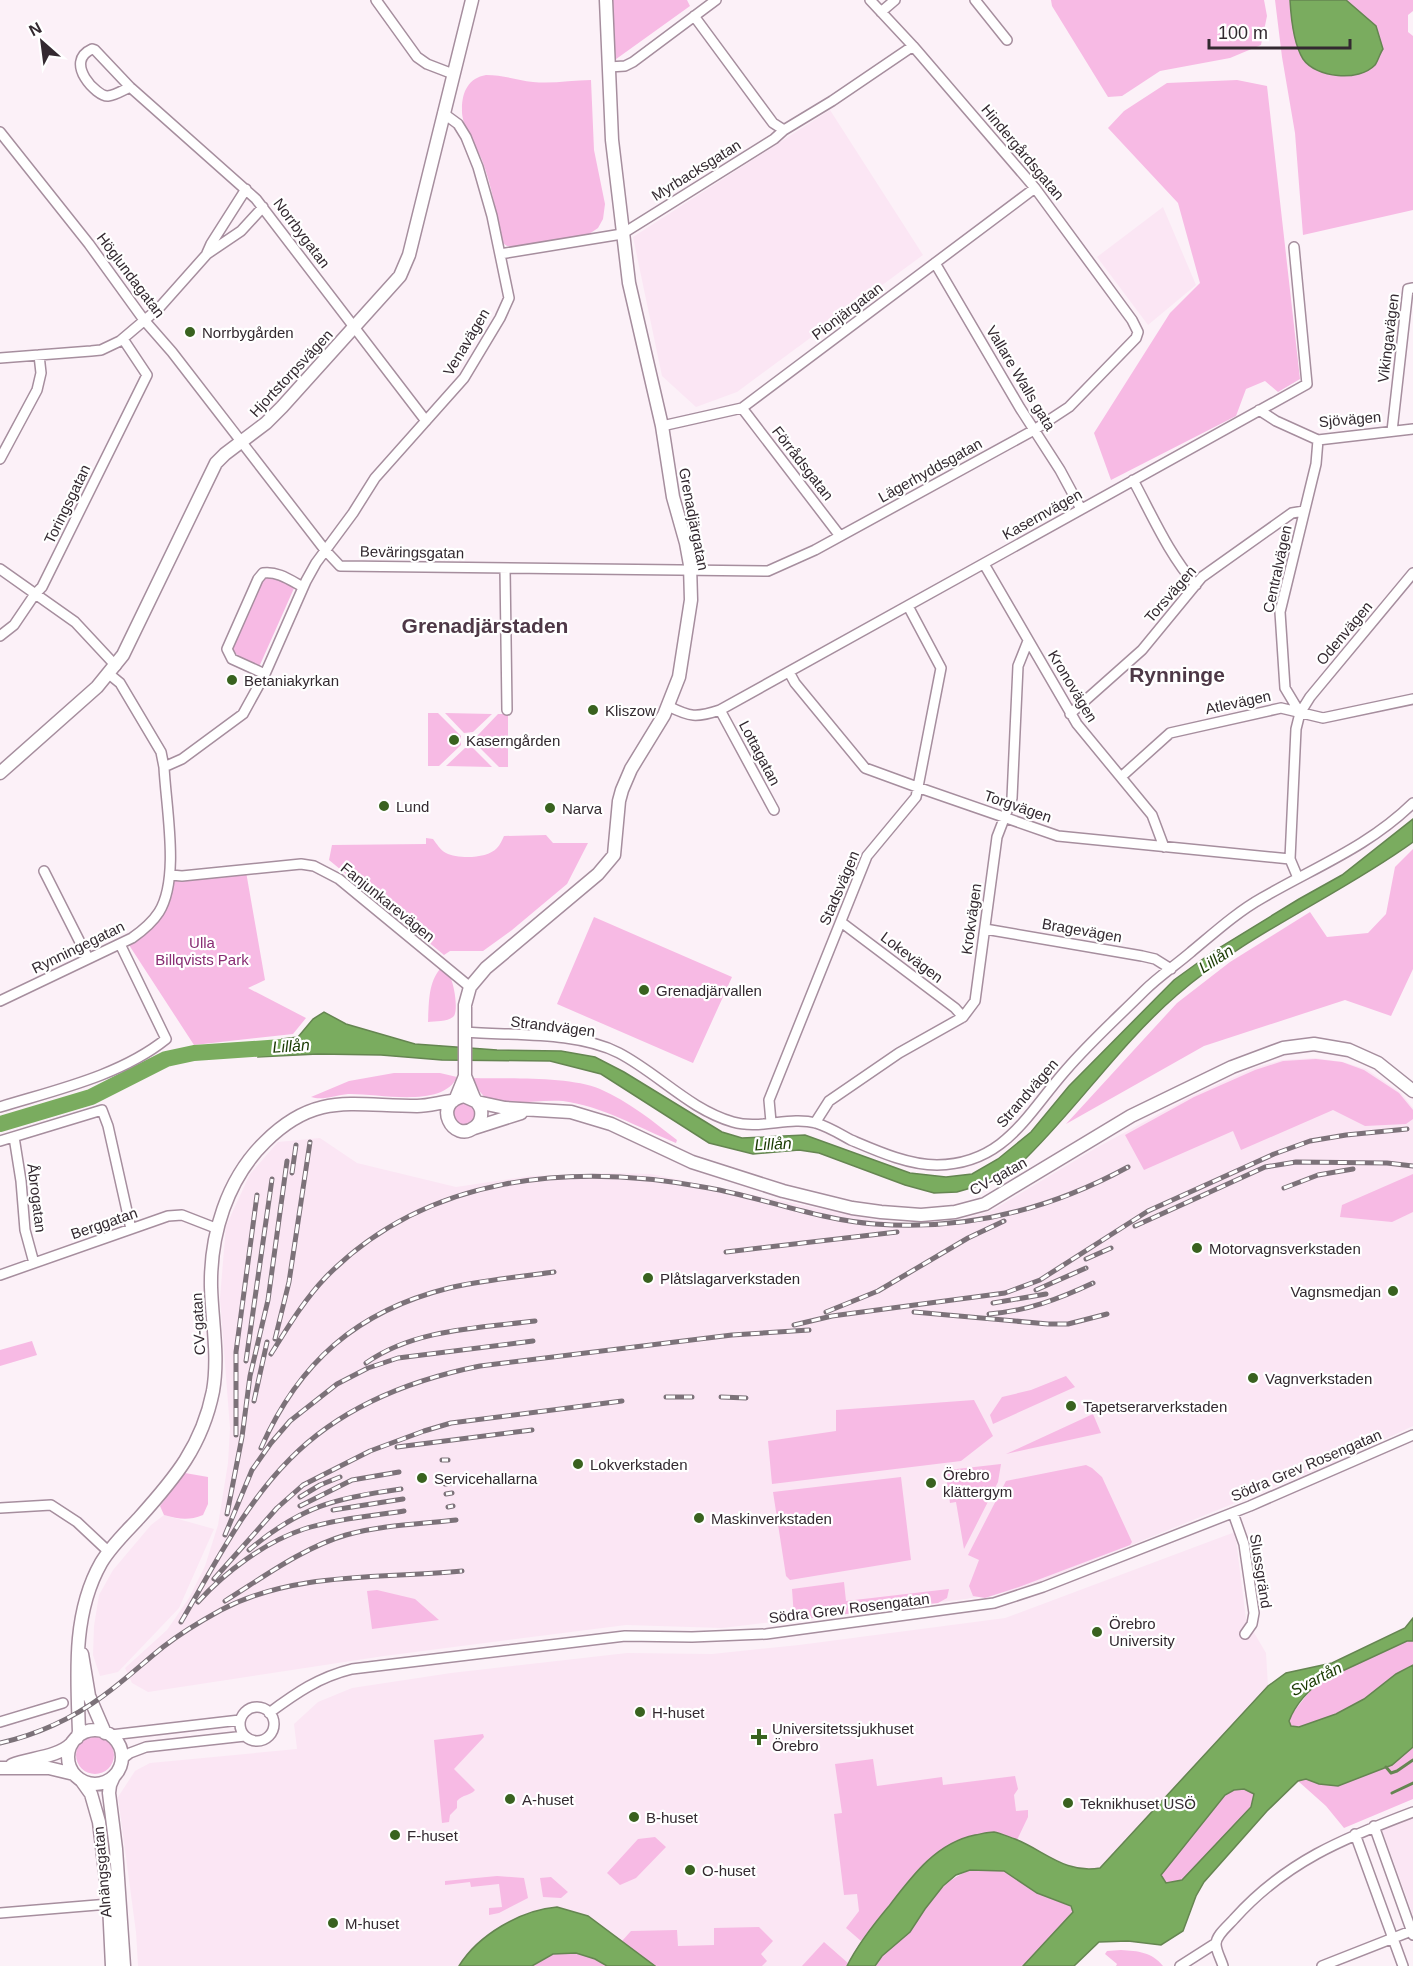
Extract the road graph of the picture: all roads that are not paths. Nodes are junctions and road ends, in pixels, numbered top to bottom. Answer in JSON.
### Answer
{"nodes":[{"id":1,"x":376,"y":0,"type":"edge"},
{"id":2,"x":472,"y":0,"type":"edge"},
{"id":3,"x":606,"y":0,"type":"edge"},
{"id":4,"x":716,"y":0,"type":"edge"},
{"id":5,"x":870,"y":0,"type":"edge"},
{"id":6,"x":895,"y":0,"type":"edge"},
{"id":7,"x":975,"y":0,"type":"edge"},
{"id":8,"x":881,"y":12,"type":"junction"},
{"id":9,"x":694,"y":16,"type":"junction"},
{"id":10,"x":1007,"y":40,"type":"dead end"},
{"id":11,"x":913,"y":46,"type":"junction"},
{"id":12,"x":609,"y":68,"type":"junction"},
{"id":13,"x":453,"y":74,"type":"junction"},
{"id":14,"x":130,"y":87,"type":"junction"},
{"id":15,"x":443,"y":113,"type":"junction"},
{"id":16,"x":784,"y":130,"type":"junction"},
{"id":17,"x":0,"y":132,"type":"edge"},
{"id":18,"x":1035,"y":188,"type":"junction"},
{"id":19,"x":246,"y":189,"type":"junction"},
{"id":20,"x":263,"y":207,"type":"junction"},
{"id":21,"x":622,"y":234,"type":"junction"},
{"id":22,"x":1294,"y":247,"type":"dead end"},
{"id":23,"x":207,"y":254,"type":"junction"},
{"id":24,"x":500,"y":254,"type":"junction"},
{"id":25,"x":935,"y":263,"type":"junction"},
{"id":26,"x":1413,"y":288,"type":"edge"},
{"id":27,"x":144,"y":320,"type":"junction"},
{"id":28,"x":1132,"y":320,"type":"joint"},
{"id":29,"x":355,"y":327,"type":"junction"},
{"id":30,"x":123,"y":339,"type":"junction"},
{"id":31,"x":39,"y":355,"type":"junction"},
{"id":32,"x":0,"y":358,"type":"edge"},
{"id":33,"x":742,"y":408,"type":"junction"},
{"id":34,"x":1259,"y":410,"type":"junction"},
{"id":35,"x":426,"y":421,"type":"junction"},
{"id":36,"x":662,"y":426,"type":"junction"},
{"id":37,"x":1413,"y":429,"type":"edge"},
{"id":38,"x":1034,"y":430,"type":"junction"},
{"id":39,"x":1392,"y":431,"type":"junction"},
{"id":40,"x":1318,"y":440,"type":"junction"},
{"id":41,"x":242,"y":441,"type":"junction"},
{"id":42,"x":0,"y":459,"type":"edge"},
{"id":43,"x":1133,"y":480,"type":"junction"},
{"id":44,"x":1081,"y":509,"type":"junction"},
{"id":45,"x":1305,"y":511,"type":"junction"},
{"id":46,"x":840,"y":536,"type":"junction"},
{"id":47,"x":325,"y":550,"type":"junction"},
{"id":48,"x":984,"y":564,"type":"junction"},
{"id":49,"x":505,"y":569,"type":"junction"},
{"id":50,"x":0,"y":570,"type":"edge"},
{"id":51,"x":690,"y":570,"type":"junction"},
{"id":52,"x":1413,"y":573,"type":"edge"},
{"id":53,"x":1196,"y":585,"type":"junction"},
{"id":54,"x":303,"y":587,"type":"junction"},
{"id":55,"x":35,"y":594,"type":"junction"},
{"id":56,"x":908,"y":606,"type":"junction"},
{"id":57,"x":0,"y":636,"type":"edge"},
{"id":58,"x":1028,"y":641,"type":"junction"},
{"id":59,"x":112,"y":670,"type":"junction"},
{"id":60,"x":789,"y":672,"type":"junction"},
{"id":61,"x":265,"y":674,"type":"junction"},
{"id":62,"x":1413,"y":699,"type":"edge"},
{"id":63,"x":668,"y":706,"type":"junction"},
{"id":64,"x":507,"y":710,"type":"dead end"},
{"id":65,"x":720,"y":710,"type":"junction"},
{"id":66,"x":1300,"y":713,"type":"junction"},
{"id":67,"x":1071,"y":714,"type":"junction"},
{"id":68,"x":164,"y":767,"type":"junction"},
{"id":69,"x":0,"y":773,"type":"edge"},
{"id":70,"x":1121,"y":777,"type":"junction"},
{"id":71,"x":917,"y":787,"type":"junction"},
{"id":72,"x":1413,"y":803,"type":"edge"},
{"id":73,"x":774,"y":810,"type":"dead end"},
{"id":74,"x":1005,"y":817,"type":"junction"},
{"id":75,"x":1164,"y":847,"type":"junction"},
{"id":76,"x":1290,"y":859,"type":"junction"},
{"id":77,"x":44,"y":871,"type":"dead end"},
{"id":78,"x":171,"y":875,"type":"junction"},
{"id":79,"x":1298,"y":878,"type":"junction"},
{"id":80,"x":841,"y":922,"type":"junction"},
{"id":81,"x":985,"y":929,"type":"junction"},
{"id":82,"x":120,"y":944,"type":"junction"},
{"id":83,"x":88,"y":958,"type":"junction"},
{"id":84,"x":1171,"y":969,"type":"junction"},
{"id":85,"x":470,"y":987,"type":"junction"},
{"id":86,"x":0,"y":1001,"type":"edge"},
{"id":87,"x":963,"y":1017,"type":"junction"},
{"id":88,"x":465,"y":1037,"type":"junction"},
{"id":89,"x":465,"y":1076,"type":"junction"},
{"id":90,"x":1413,"y":1091,"type":"edge"},
{"id":91,"x":454,"y":1100,"type":"junction"},
{"id":92,"x":476,"y":1101,"type":"junction"},
{"id":93,"x":419,"y":1106,"type":"junction"},
{"id":94,"x":0,"y":1107,"type":"edge"},
{"id":95,"x":537,"y":1110,"type":"junction"},
{"id":96,"x":448,"y":1121,"type":"junction"},
{"id":97,"x":771,"y":1122,"type":"junction"},
{"id":98,"x":814,"y":1123,"type":"junction"},
{"id":99,"x":474,"y":1128,"type":"junction"},
{"id":100,"x":14,"y":1137,"type":"junction"},
{"id":101,"x":0,"y":1141,"type":"edge"},
{"id":102,"x":131,"y":1229,"type":"junction"},
{"id":103,"x":218,"y":1229,"type":"junction"},
{"id":104,"x":34,"y":1263,"type":"junction"},
{"id":105,"x":0,"y":1275,"type":"edge"},
{"id":106,"x":1413,"y":1435,"type":"edge"},
{"id":107,"x":0,"y":1508,"type":"edge"},
{"id":108,"x":1233,"y":1513,"type":"junction"},
{"id":109,"x":110,"y":1552,"type":"junction"},
{"id":110,"x":1245,"y":1634,"type":"dead end"},
{"id":111,"x":80,"y":1644,"type":"junction"},
{"id":112,"x":63,"y":1703,"type":"dead end"},
{"id":113,"x":269,"y":1713,"type":"junction"},
{"id":114,"x":240,"y":1720,"type":"junction"},
{"id":115,"x":0,"y":1722,"type":"edge"},
{"id":116,"x":108,"y":1734,"type":"junction"},
{"id":117,"x":245,"y":1736,"type":"junction"},
{"id":118,"x":74,"y":1741,"type":"junction"},
{"id":119,"x":122,"y":1759,"type":"junction"},
{"id":120,"x":2,"y":1767,"type":"edge"},
{"id":121,"x":114,"y":1776,"type":"junction"},
{"id":122,"x":78,"y":1777,"type":"junction"},
{"id":123,"x":1413,"y":1812,"type":"edge"},
{"id":124,"x":1374,"y":1826,"type":"junction"},
{"id":125,"x":1355,"y":1834,"type":"junction"},
{"id":126,"x":114,"y":1903,"type":"junction"},
{"id":127,"x":0,"y":1913,"type":"edge"},
{"id":128,"x":1412,"y":1933,"type":"edge"},
{"id":129,"x":1393,"y":1938,"type":"junction"},
{"id":130,"x":1216,"y":1943,"type":"junction"},
{"id":131,"x":112,"y":1966,"type":"edge"},
{"id":132,"x":124,"y":1966,"type":"edge"},
{"id":133,"x":1180,"y":1966,"type":"edge"},
{"id":134,"x":1223,"y":1966,"type":"edge"},
{"id":135,"x":1323,"y":1966,"type":"edge"},
{"id":136,"x":1403,"y":1966,"type":"edge"}],
"edges":[{"from":1,"to":13,"type":"street"},
{"from":2,"to":13,"type":"street","name":"Hjortstorpsvägen"},
{"from":3,"to":12,"type":"street","name":"Grenadjärgatan"},
{"from":4,"to":9,"type":"street"},
{"from":5,"to":8,"type":"street","name":"Hindergårdsgatan"},
{"from":6,"to":8,"type":"street"},
{"from":7,"to":10,"type":"street"},
{"from":8,"to":11,"type":"street","name":"Hindergårdsgatan"},
{"from":9,"to":12,"type":"street"},
{"from":9,"to":16,"type":"street"},
{"from":11,"to":16,"type":"street","name":"Myrbacksgatan"},
{"from":11,"to":18,"type":"street","name":"Hindergårdsgatan"},
{"from":12,"to":21,"type":"street","name":"Grenadjärgatan"},
{"from":13,"to":15,"type":"street","name":"Hjortstorpsvägen"},
{"from":14,"to":14,"type":"street","name":"Norrbygatan"},
{"from":14,"to":19,"type":"street","name":"Norrbygatan"},
{"from":15,"to":24,"type":"street","name":"Venavägen"},
{"from":15,"to":29,"type":"street","name":"Hjortstorpsvägen"},
{"from":16,"to":21,"type":"street","name":"Myrbacksgatan"},
{"from":17,"to":27,"type":"street","name":"Höglundagatan"},
{"from":18,"to":25,"type":"street","name":"Pionjärgatan"},
{"from":18,"to":28,"type":"street","name":"Hindergårdsgatan"},
{"from":19,"to":20,"type":"street","name":"Norrbygatan"},
{"from":19,"to":23,"type":"street"},
{"from":20,"to":23,"type":"street"},
{"from":20,"to":29,"type":"street","name":"Norrbygatan"},
{"from":21,"to":24,"type":"street"},
{"from":21,"to":36,"type":"street","name":"Grenadjärgatan"},
{"from":22,"to":34,"type":"street","name":"Kasernvägen"},
{"from":23,"to":27,"type":"street"},
{"from":24,"to":35,"type":"street","name":"Venavägen"},
{"from":25,"to":33,"type":"street","name":"Pionjärgatan"},
{"from":25,"to":38,"type":"street","name":"Vallare Walls gata"},
{"from":26,"to":39,"type":"street","name":"Vikingavägen"},
{"from":27,"to":30,"type":"street"},
{"from":27,"to":41,"type":"street","name":"Höglundagatan"},
{"from":28,"to":38,"type":"street","name":"Lägerhyddsgatan"},
{"from":29,"to":35,"type":"street","name":"Norrbygatan"},
{"from":29,"to":41,"type":"street","name":"Hjortstorpsvägen"},
{"from":30,"to":31,"type":"street"},
{"from":30,"to":55,"type":"street","name":"Toringsgatan"},
{"from":31,"to":32,"type":"street"},
{"from":31,"to":42,"type":"street"},
{"from":33,"to":36,"type":"street","name":"Pionjärgatan"},
{"from":33,"to":46,"type":"street","name":"Förrådsgatan"},
{"from":34,"to":40,"type":"street","name":"Sjövägen"},
{"from":34,"to":43,"type":"street","name":"Kasernvägen"},
{"from":35,"to":47,"type":"street","name":"Venavägen"},
{"from":36,"to":51,"type":"street","name":"Grenadjärgatan"},
{"from":37,"to":39,"type":"street","name":"Sjövägen"},
{"from":38,"to":44,"type":"street","name":"Vallare Walls gata"},
{"from":38,"to":46,"type":"street","name":"Lägerhyddsgatan"},
{"from":39,"to":40,"type":"street","name":"Sjövägen"},
{"from":40,"to":45,"type":"street","name":"Centralvägen"},
{"from":41,"to":47,"type":"street","name":"Höglundagatan"},
{"from":41,"to":59,"type":"street","name":"Hjortstorpsvägen"},
{"from":43,"to":44,"type":"street","name":"Kasernvägen"},
{"from":43,"to":53,"type":"street"},
{"from":44,"to":48,"type":"street","name":"Kasernvägen"},
{"from":45,"to":53,"type":"street","name":"Torsvägen"},
{"from":45,"to":66,"type":"street","name":"Centralvägen"},
{"from":46,"to":51,"type":"street","name":"Lägerhyddsgatan"},
{"from":47,"to":49,"type":"street","name":"Beväringsgatan"},
{"from":47,"to":54,"type":"street","name":"Venavägen"},
{"from":48,"to":56,"type":"street","name":"Kasernvägen"},
{"from":48,"to":58,"type":"street","name":"Kronovägen"},
{"from":49,"to":51,"type":"street","name":"Beväringsgatan"},
{"from":49,"to":64,"type":"street"},
{"from":50,"to":55,"type":"street","name":"Rynningegatan"},
{"from":51,"to":63,"type":"street","name":"Grenadjärgatan"},
{"from":52,"to":66,"type":"street","name":"Odenvägen"},
{"from":53,"to":67,"type":"street","name":"Torsvägen"},
{"from":54,"to":61,"type":"street","name":"Venavägen"},
{"from":54,"to":61,"type":"street"},
{"from":55,"to":57,"type":"street","name":"Toringsgatan"},
{"from":55,"to":59,"type":"street","name":"Rynningegatan"},
{"from":56,"to":60,"type":"street","name":"Kasernvägen"},
{"from":56,"to":71,"type":"street","name":"Stadsvägen"},
{"from":58,"to":67,"type":"street","name":"Kronovägen"},
{"from":58,"to":74,"type":"street","name":"Krokvägen"},
{"from":59,"to":68,"type":"street","name":"Rynningegatan"},
{"from":59,"to":69,"type":"street","name":"Hjortstorpsvägen"},
{"from":60,"to":65,"type":"street","name":"Kasernvägen"},
{"from":60,"to":71,"type":"street","name":"Torgvägen"},
{"from":61,"to":68,"type":"street","name":"Venavägen"},
{"from":62,"to":66,"type":"street","name":"Atlevägen"},
{"from":63,"to":65,"type":"street","name":"Kasernvägen"},
{"from":63,"to":85,"type":"street","name":"Grenadjärgatan"},
{"from":65,"to":73,"type":"street","name":"Lottagatan"},
{"from":66,"to":70,"type":"street","name":"Atlevägen"},
{"from":66,"to":76,"type":"street"},
{"from":67,"to":70,"type":"street","name":"Kronovägen"},
{"from":68,"to":78,"type":"street","name":"Rynningegatan"},
{"from":70,"to":75,"type":"street","name":"Kronovägen"},
{"from":71,"to":74,"type":"street","name":"Torgvägen"},
{"from":71,"to":80,"type":"street","name":"Stadsvägen"},
{"from":72,"to":79,"type":"street","name":"Strandvägen"},
{"from":74,"to":75,"type":"street","name":"Torgvägen"},
{"from":74,"to":81,"type":"street","name":"Krokvägen"},
{"from":75,"to":76,"type":"street","name":"Torgvägen"},
{"from":76,"to":79,"type":"street"},
{"from":77,"to":83,"type":"street"},
{"from":78,"to":82,"type":"street","name":"Rynningegatan"},
{"from":78,"to":85,"type":"street","name":"Fanjunkarevägen"},
{"from":79,"to":84,"type":"street","name":"Strandvägen"},
{"from":80,"to":87,"type":"street","name":"Lokevägen"},
{"from":80,"to":97,"type":"street","name":"Stadsvägen"},
{"from":81,"to":84,"type":"street","name":"Bragevägen"},
{"from":81,"to":87,"type":"street","name":"Krokvägen"},
{"from":82,"to":83,"type":"street","name":"Rynningegatan"},
{"from":82,"to":94,"type":"street"},
{"from":83,"to":86,"type":"street","name":"Rynningegatan"},
{"from":84,"to":98,"type":"street","name":"Strandvägen"},
{"from":85,"to":88,"type":"street"},
{"from":87,"to":98,"type":"street"},
{"from":88,"to":89,"type":"street"},
{"from":88,"to":97,"type":"street","name":"Strandvägen"},
{"from":89,"to":91,"type":"street"},
{"from":89,"to":92,"type":"street"},
{"from":90,"to":95,"type":"street","name":"CV-gatan"},
{"from":91,"to":92,"type":"street"},
{"from":91,"to":93,"type":"street","name":"CV-gatan"},
{"from":91,"to":96,"type":"street"},
{"from":92,"to":95,"type":"street","name":"CV-gatan"},
{"from":92,"to":99,"type":"street"},
{"from":93,"to":96,"type":"street","name":"CV-gatan"},
{"from":93,"to":103,"type":"street","name":"CV-gatan"},
{"from":95,"to":99,"type":"street","name":"CV-gatan"},
{"from":96,"to":99,"type":"street"},
{"from":97,"to":98,"type":"street","name":"Strandvägen"},
{"from":100,"to":101,"type":"street"},
{"from":100,"to":102,"type":"street"},
{"from":100,"to":104,"type":"street","name":"Åbrogatan"},
{"from":102,"to":103,"type":"street","name":"Berggatan"},
{"from":102,"to":104,"type":"street","name":"Berggatan"},
{"from":103,"to":109,"type":"street","name":"CV-gatan"},
{"from":104,"to":105,"type":"street","name":"Berggatan"},
{"from":106,"to":108,"type":"street","name":"Södra Grev Rosengatan"},
{"from":107,"to":109,"type":"street"},
{"from":108,"to":110,"type":"street","name":"Slussgränd"},
{"from":108,"to":113,"type":"street","name":"Södra Grev Rosengatan"},
{"from":109,"to":111,"type":"street","name":"CV-gatan"},
{"from":111,"to":116,"type":"street","name":"CV-gatan"},
{"from":111,"to":118,"type":"street","name":"CV-gatan"},
{"from":112,"to":115,"type":"street"},
{"from":113,"to":114,"type":"street"},
{"from":113,"to":117,"type":"street"},
{"from":114,"to":116,"type":"street"},
{"from":114,"to":117,"type":"street"},
{"from":116,"to":118,"type":"street"},
{"from":116,"to":119,"type":"street"},
{"from":117,"to":119,"type":"street"},
{"from":118,"to":120,"type":"street"},
{"from":118,"to":122,"type":"street"},
{"from":119,"to":121,"type":"street"},
{"from":120,"to":122,"type":"street"},
{"from":121,"to":122,"type":"street"},
{"from":121,"to":126,"type":"street","name":"Alnängsgatan"},
{"from":122,"to":126,"type":"street","name":"Alnängsgatan"},
{"from":123,"to":124,"type":"street"},
{"from":124,"to":125,"type":"street"},
{"from":124,"to":128,"type":"street"},
{"from":125,"to":129,"type":"street"},
{"from":125,"to":130,"type":"street"},
{"from":126,"to":127,"type":"street"},
{"from":126,"to":131,"type":"street","name":"Alnängsgatan"},
{"from":126,"to":132,"type":"street","name":"Alnängsgatan"},
{"from":128,"to":129,"type":"street"},
{"from":129,"to":135,"type":"street"},
{"from":129,"to":136,"type":"street"},
{"from":130,"to":133,"type":"street"},
{"from":130,"to":134,"type":"street"}]}
